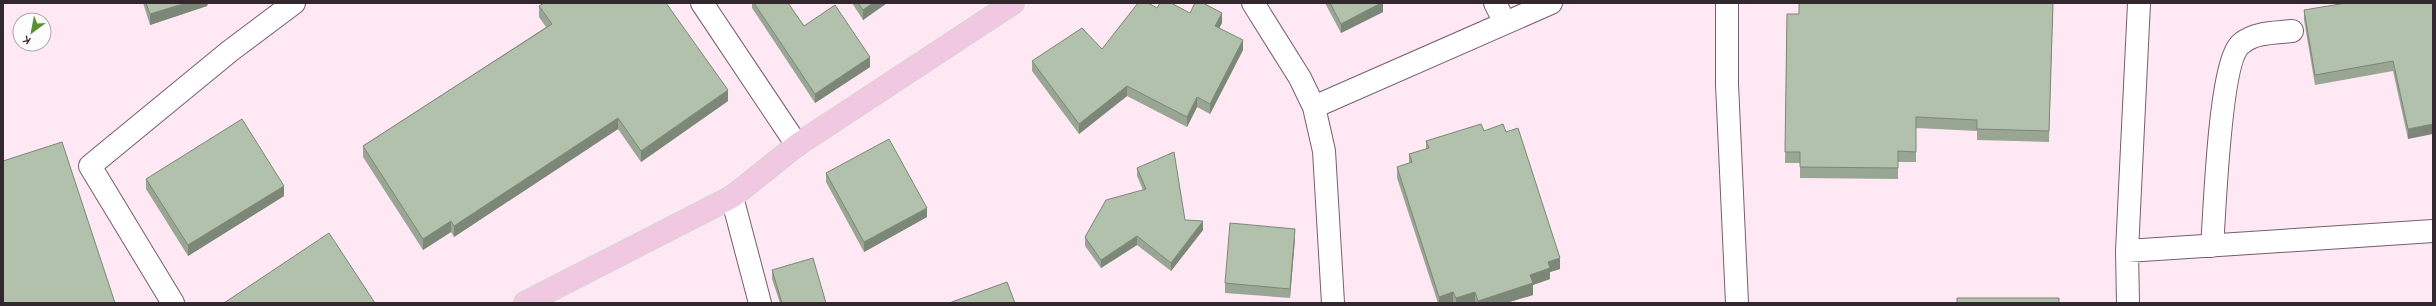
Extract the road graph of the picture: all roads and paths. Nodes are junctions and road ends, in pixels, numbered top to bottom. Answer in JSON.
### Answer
{"nodes":[{"id":1,"x":294,"y":3,"type":"edge"},
{"id":2,"x":702,"y":3,"type":"edge"},
{"id":3,"x":1013,"y":3,"type":"edge"},
{"id":4,"x":1253,"y":3,"type":"edge"},
{"id":5,"x":1495,"y":3,"type":"edge"},
{"id":6,"x":1551,"y":3,"type":"edge"},
{"id":7,"x":1728,"y":3,"type":"edge"},
{"id":8,"x":2139,"y":3,"type":"edge"},
{"id":9,"x":1505,"y":23,"type":"junction"},
{"id":10,"x":2292,"y":31,"type":"dead end"},
{"id":11,"x":1314,"y":107,"type":"junction"},
{"id":12,"x":797,"y":145,"type":"junction"},
{"id":13,"x":732,"y":197,"type":"junction"},
{"id":14,"x":2433,"y":231,"type":"edge"},
{"id":15,"x":2212,"y":246,"type":"junction"},
{"id":16,"x":2127,"y":251,"type":"junction"},
{"id":17,"x":173,"y":303,"type":"edge"},
{"id":18,"x":525,"y":303,"type":"edge"},
{"id":19,"x":760,"y":303,"type":"edge"},
{"id":20,"x":1333,"y":303,"type":"edge"},
{"id":21,"x":1737,"y":303,"type":"edge"},
{"id":22,"x":2128,"y":303,"type":"edge"}],
"edges":[{"from":1,"to":17,"type":"street"},
{"from":2,"to":12,"type":"street"},
{"from":3,"to":12,"type":"main road"},
{"from":4,"to":11,"type":"street"},
{"from":5,"to":9,"type":"street"},
{"from":6,"to":9,"type":"street"},
{"from":7,"to":21,"type":"street"},
{"from":8,"to":16,"type":"street"},
{"from":9,"to":11,"type":"street"},
{"from":10,"to":15,"type":"street"},
{"from":11,"to":20,"type":"street"},
{"from":12,"to":13,"type":"main road"},
{"from":13,"to":18,"type":"main road"},
{"from":13,"to":19,"type":"street"},
{"from":14,"to":15,"type":"street"},
{"from":15,"to":16,"type":"street"},
{"from":16,"to":22,"type":"street"}]}
